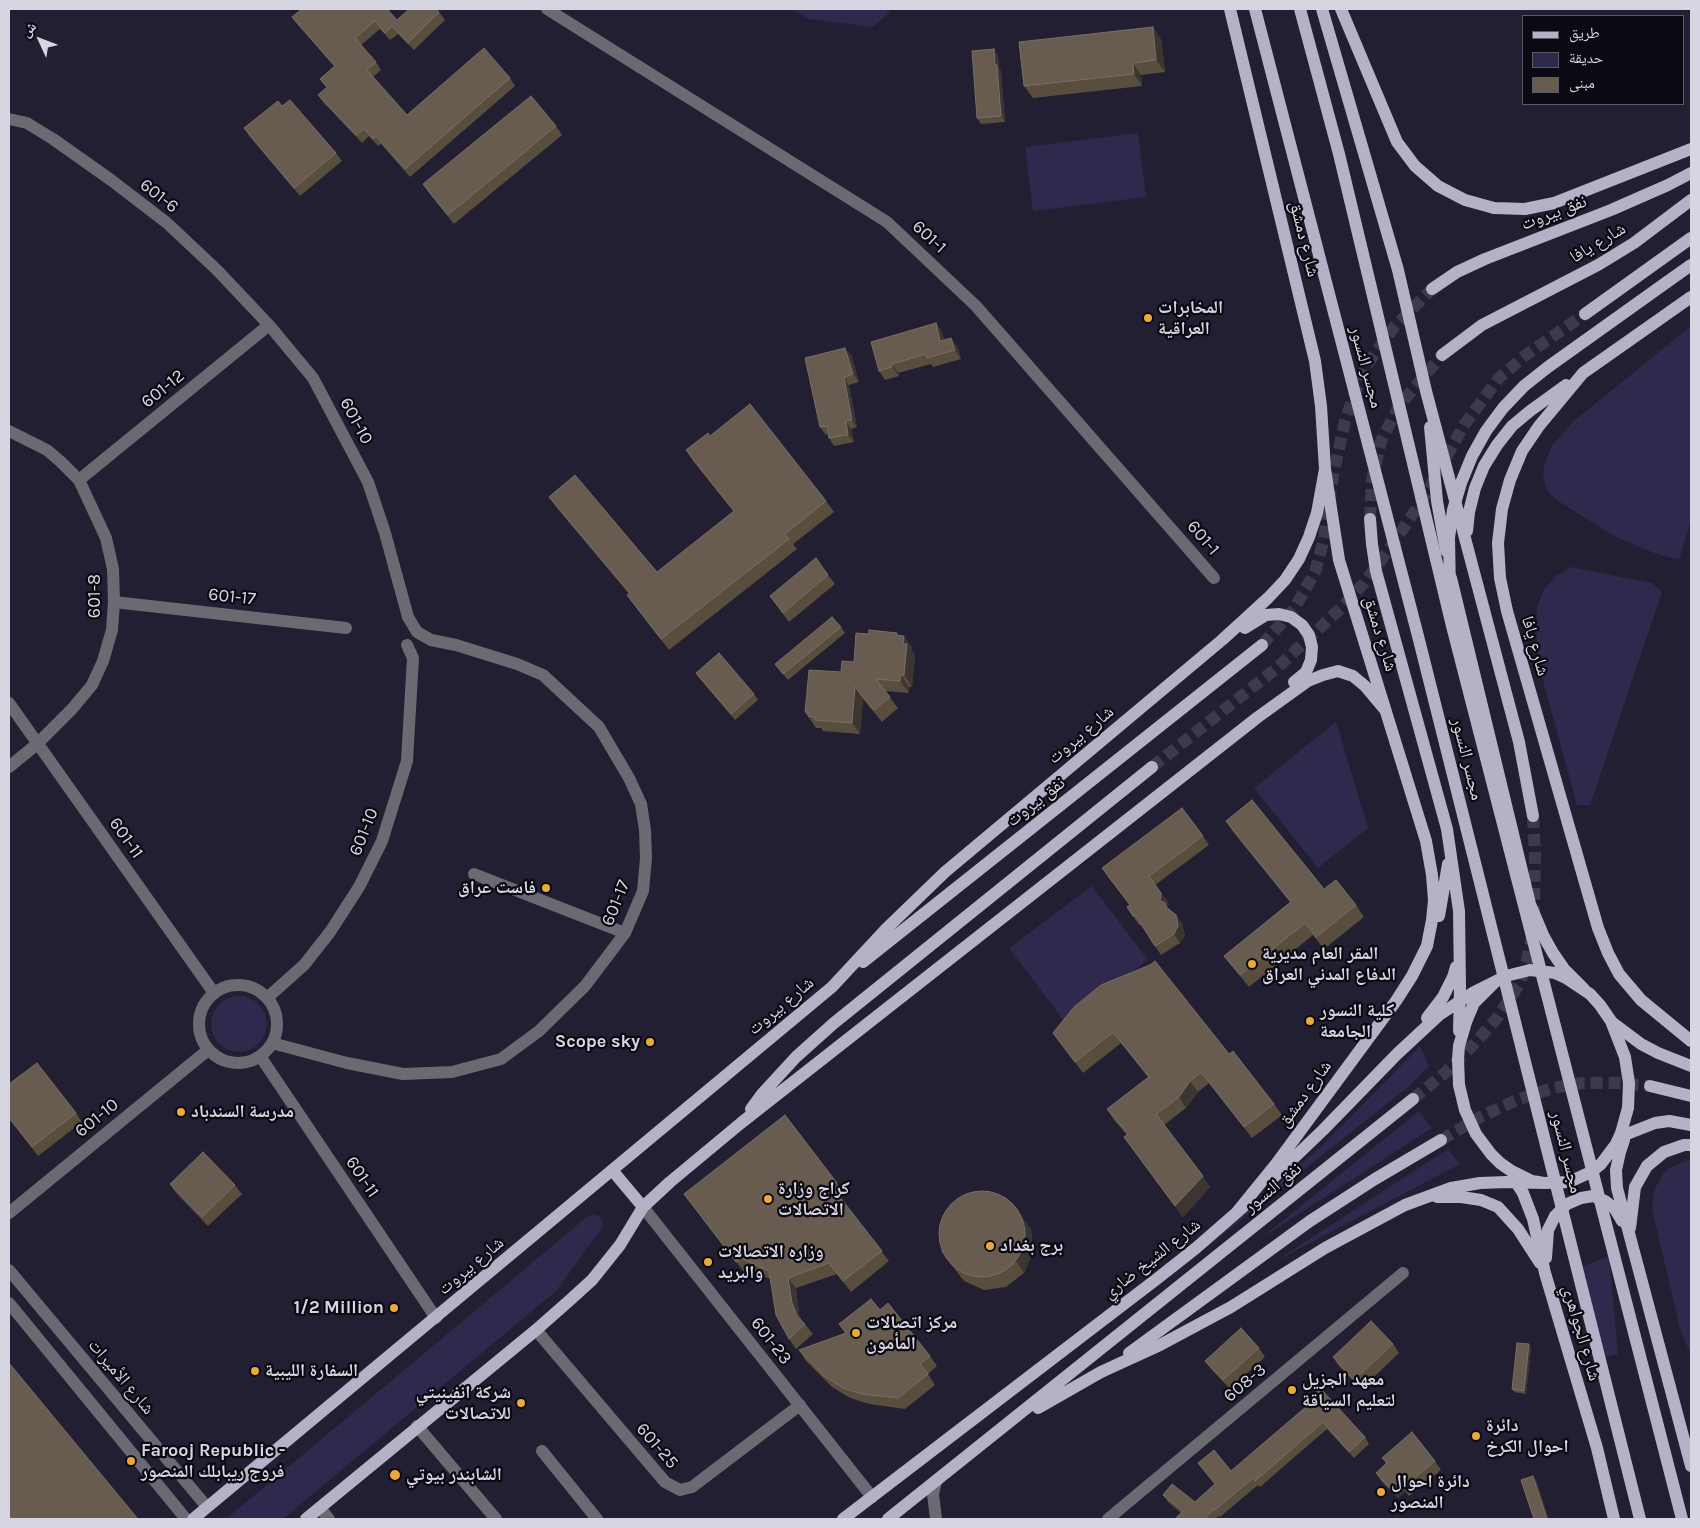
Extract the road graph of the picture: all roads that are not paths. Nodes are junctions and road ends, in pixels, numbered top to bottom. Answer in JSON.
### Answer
{"nodes":[{"id":1,"x":548,"y":9,"type":"edge"},
{"id":2,"x":1230,"y":9,"type":"edge"},
{"id":3,"x":1255,"y":9,"type":"edge"},
{"id":4,"x":1300,"y":9,"type":"edge"},
{"id":5,"x":1322,"y":9,"type":"edge"},
{"id":6,"x":1341,"y":9,"type":"edge"},
{"id":7,"x":9,"y":119,"type":"edge"},
{"id":8,"x":1691,"y":150,"type":"edge"},
{"id":9,"x":1691,"y":173,"type":"edge"},
{"id":10,"x":1691,"y":200,"type":"edge"},
{"id":11,"x":1691,"y":238,"type":"edge"},
{"id":12,"x":1691,"y":265,"type":"edge"},
{"id":13,"x":1432,"y":289,"type":"tunnel mouth"},
{"id":14,"x":1691,"y":297,"type":"edge"},
{"id":15,"x":1585,"y":314,"type":"tunnel mouth"},
{"id":16,"x":269,"y":325,"type":"junction"},
{"id":17,"x":1442,"y":355,"type":"tunnel mouth"},
{"id":18,"x":1583,"y":373,"type":"junction"},
{"id":19,"x":1426,"y":390,"type":"junction"},
{"id":20,"x":9,"y":431,"type":"edge"},
{"id":21,"x":1325,"y":469,"type":"junction"},
{"id":22,"x":79,"y":480,"type":"junction"},
{"id":23,"x":1370,"y":519,"type":"tunnel mouth"},
{"id":24,"x":1467,"y":541,"type":"junction"},
{"id":25,"x":1214,"y":578,"type":"dead end"},
{"id":26,"x":114,"y":602,"type":"junction"},
{"id":27,"x":1452,"y":626,"type":"junction"},
{"id":28,"x":346,"y":628,"type":"dead end"},
{"id":29,"x":417,"y":632,"type":"joint"},
{"id":30,"x":1222,"y":640,"type":"junction"},
{"id":31,"x":1262,"y":645,"type":"tunnel mouth"},
{"id":32,"x":407,"y":646,"type":"dead end"},
{"id":33,"x":9,"y":703,"type":"edge"},
{"id":34,"x":1386,"y":711,"type":"junction"},
{"id":35,"x":1258,"y":717,"type":"junction"},
{"id":36,"x":38,"y":744,"type":"junction"},
{"id":37,"x":9,"y":767,"type":"edge"},
{"id":38,"x":1152,"y":767,"type":"tunnel mouth"},
{"id":39,"x":1533,"y":816,"type":"tunnel mouth"},
{"id":40,"x":1447,"y":829,"type":"junction"},
{"id":41,"x":1426,"y":841,"type":"junction"},
{"id":42,"x":474,"y":874,"type":"dead end"},
{"id":43,"x":1446,"y":882,"type":"junction"},
{"id":44,"x":1459,"y":928,"type":"junction"},
{"id":45,"x":625,"y":933,"type":"junction"},
{"id":46,"x":1459,"y":942,"type":"junction"},
{"id":47,"x":1427,"y":946,"type":"junction"},
{"id":48,"x":1506,"y":976,"type":"junction"},
{"id":49,"x":832,"y":987,"type":"junction"},
{"id":50,"x":1584,"y":989,"type":"junction"},
{"id":51,"x":214,"y":993,"type":"junction"},
{"id":52,"x":267,"y":998,"type":"junction"},
{"id":53,"x":1460,"y":1001,"type":"junction"},
{"id":54,"x":1611,"y":1021,"type":"junction"},
{"id":55,"x":1691,"y":1041,"type":"edge"},
{"id":56,"x":272,"y":1042,"type":"junction"},
{"id":57,"x":208,"y":1050,"type":"junction"},
{"id":58,"x":1397,"y":1054,"type":"junction"},
{"id":59,"x":260,"y":1056,"type":"junction"},
{"id":60,"x":1458,"y":1059,"type":"junction"},
{"id":61,"x":1691,"y":1066,"type":"edge"},
{"id":62,"x":1650,"y":1086,"type":"tunnel mouth"},
{"id":63,"x":1691,"y":1096,"type":"edge"},
{"id":64,"x":1413,"y":1099,"type":"tunnel mouth"},
{"id":65,"x":1628,"y":1108,"type":"junction"},
{"id":66,"x":741,"y":1123,"type":"junction"},
{"id":67,"x":1691,"y":1125,"type":"edge"},
{"id":68,"x":1626,"y":1134,"type":"junction"},
{"id":69,"x":1440,"y":1140,"type":"tunnel mouth"},
{"id":70,"x":1616,"y":1144,"type":"junction"},
{"id":71,"x":1691,"y":1145,"type":"edge"},
{"id":72,"x":1500,"y":1163,"type":"junction"},
{"id":73,"x":612,"y":1170,"type":"junction"},
{"id":74,"x":1517,"y":1183,"type":"junction"},
{"id":75,"x":1544,"y":1183,"type":"junction"},
{"id":76,"x":1425,"y":1197,"type":"junction"},
{"id":77,"x":644,"y":1207,"type":"junction"},
{"id":78,"x":1237,"y":1212,"type":"junction"},
{"id":79,"x":9,"y":1213,"type":"edge"},
{"id":80,"x":1629,"y":1238,"type":"junction"},
{"id":81,"x":9,"y":1270,"type":"edge"},
{"id":82,"x":1404,"y":1273,"type":"dead end"},
{"id":83,"x":1545,"y":1273,"type":"junction"},
{"id":84,"x":9,"y":1302,"type":"edge"},
{"id":85,"x":436,"y":1318,"type":"junction"},
{"id":86,"x":536,"y":1330,"type":"junction"},
{"id":87,"x":1101,"y":1372,"type":"junction"},
{"id":88,"x":800,"y":1405,"type":"junction"},
{"id":89,"x":418,"y":1426,"type":"junction"},
{"id":90,"x":995,"y":1435,"type":"junction"},
{"id":91,"x":542,"y":1451,"type":"dead end"},
{"id":92,"x":1691,"y":1466,"type":"edge"},
{"id":93,"x":936,"y":1482,"type":"junction"},
{"id":94,"x":872,"y":1497,"type":"junction"},
{"id":95,"x":207,"y":1507,"type":"junction"},
{"id":96,"x":320,"y":1508,"type":"junction"},
{"id":97,"x":186,"y":1519,"type":"edge"},
{"id":98,"x":193,"y":1519,"type":"edge"},
{"id":99,"x":306,"y":1519,"type":"edge"},
{"id":100,"x":329,"y":1519,"type":"edge"},
{"id":101,"x":496,"y":1519,"type":"edge"},
{"id":102,"x":597,"y":1519,"type":"edge"},
{"id":103,"x":843,"y":1519,"type":"edge"},
{"id":104,"x":888,"y":1519,"type":"edge"},
{"id":105,"x":936,"y":1519,"type":"edge"},
{"id":106,"x":1108,"y":1519,"type":"edge"},
{"id":107,"x":1614,"y":1519,"type":"edge"},
{"id":108,"x":1640,"y":1519,"type":"edge"},
{"id":109,"x":1682,"y":1519,"type":"edge"}],
"edges":[{"from":1,"to":25,"type":"street","name":"601-1"},
{"from":2,"to":21,"type":"main road","name":"شارع دمشق"},
{"from":3,"to":108,"type":"main road","name":"مجسر النسور","bridge":true},
{"from":4,"to":27,"type":"main road","name":"مجسر النسور","bridge":true},
{"from":5,"to":19,"type":"main road"},
{"from":6,"to":8,"type":"main road"},
{"from":7,"to":16,"type":"street","name":"601-6"},
{"from":9,"to":13,"type":"main road","name":"نفق بيروت"},
{"from":10,"to":17,"type":"main road","name":"شارع يافا"},
{"from":11,"to":15,"type":"main road"},
{"from":12,"to":27,"type":"main road","bridge":true},
{"from":14,"to":18,"type":"main road","name":"شارع يافا"},
{"from":16,"to":22,"type":"street","name":"601-12"},
{"from":16,"to":29,"type":"street","name":"601-10"},
{"from":18,"to":24,"type":"main road"},
{"from":18,"to":55,"type":"main road","name":"شارع يافا"},
{"from":19,"to":24,"type":"main road"},
{"from":19,"to":50,"type":"main road"},
{"from":20,"to":22,"type":"street","name":"601-8"},
{"from":21,"to":30,"type":"main road","name":"شارع بيروت"},
{"from":21,"to":34,"type":"main road","name":"شارع دمشق"},
{"from":22,"to":26,"type":"street","name":"601-8"},
{"from":23,"to":40,"type":"main road"},
{"from":24,"to":39,"type":"main road"},
{"from":26,"to":28,"type":"street","name":"601-17"},
{"from":26,"to":36,"type":"street","name":"601-8"},
{"from":27,"to":109,"type":"main road","name":"مجسر النسور","bridge":true},
{"from":29,"to":45,"type":"street","name":"601-17"},
{"from":30,"to":35,"type":"main road"},
{"from":30,"to":49,"type":"main road","name":"شارع بيروت"},
{"from":31,"to":49,"type":"main road","name":"نفق بيروت"},
{"from":32,"to":52,"type":"street","name":"601-10"},
{"from":33,"to":36,"type":"street","name":"601-11"},
{"from":34,"to":35,"type":"main road"},
{"from":34,"to":41,"type":"main road","name":"شارع دمشق"},
{"from":35,"to":66,"type":"main road"},
{"from":36,"to":37,"type":"street","name":"601-8"},
{"from":36,"to":51,"type":"street","name":"601-11"},
{"from":38,"to":66,"type":"main road"},
{"from":40,"to":43,"type":"main road"},
{"from":40,"to":44,"type":"main road"},
{"from":41,"to":43,"type":"main road"},
{"from":41,"to":47,"type":"main road","name":"شارع دمشق"},
{"from":42,"to":45,"type":"street"},
{"from":43,"to":44,"type":"main road"},
{"from":43,"to":47,"type":"main road"},
{"from":44,"to":46,"type":"main road"},
{"from":45,"to":56,"type":"street","name":"601-17"},
{"from":46,"to":53,"type":"main road"},
{"from":46,"to":58,"type":"main road"},
{"from":47,"to":78,"type":"main road","name":"شارع دمشق"},
{"from":48,"to":50,"type":"main road"},
{"from":48,"to":53,"type":"main road","name":"شارع الشيخ ضاري"},
{"from":48,"to":60,"type":"main road"},
{"from":49,"to":73,"type":"main road","name":"شارع بيروت"},
{"from":50,"to":54,"type":"main road"},
{"from":51,"to":52,"type":"street"},
{"from":51,"to":57,"type":"street"},
{"from":52,"to":56,"type":"street"},
{"from":53,"to":58,"type":"main road","name":"شارع الشيخ ضاري"},
{"from":53,"to":60,"type":"main road"},
{"from":54,"to":61,"type":"main road"},
{"from":54,"to":65,"type":"main road"},
{"from":56,"to":59,"type":"street"},
{"from":57,"to":59,"type":"street"},
{"from":57,"to":79,"type":"street","name":"601-10"},
{"from":58,"to":78,"type":"main road","name":"شارع الشيخ ضاري"},
{"from":59,"to":85,"type":"street","name":"601-11"},
{"from":60,"to":72,"type":"main road"},
{"from":62,"to":63,"type":"main road"},
{"from":64,"to":90,"type":"main road","name":"نفق النسور"},
{"from":65,"to":68,"type":"main road"},
{"from":65,"to":70,"type":"main road"},
{"from":66,"to":77,"type":"main road"},
{"from":67,"to":68,"type":"main road"},
{"from":68,"to":70,"type":"main road"},
{"from":68,"to":80,"type":"main road"},
{"from":69,"to":87,"type":"main road"},
{"from":70,"to":75,"type":"main road"},
{"from":71,"to":80,"type":"main road"},
{"from":72,"to":74,"type":"main road","name":"شارع الجواهري"},
{"from":72,"to":75,"type":"main road"},
{"from":73,"to":77,"type":"main road"},
{"from":73,"to":85,"type":"main road","name":"شارع بيروت"},
{"from":74,"to":75,"type":"main road"},
{"from":74,"to":76,"type":"main road"},
{"from":74,"to":83,"type":"main road","name":"شارع الجواهري"},
{"from":76,"to":83,"type":"main road"},
{"from":76,"to":87,"type":"main road"},
{"from":77,"to":86,"type":"main road"},
{"from":77,"to":88,"type":"street","name":"601-23"},
{"from":78,"to":94,"type":"main road","name":"شارع الشيخ ضاري"},
{"from":80,"to":83,"type":"main road"},
{"from":80,"to":92,"type":"main road"},
{"from":81,"to":95,"type":"street","name":"شارع الأميرات"},
{"from":82,"to":106,"type":"street","name":"608-3"},
{"from":83,"to":107,"type":"main road","name":"شارع الجواهري"},
{"from":84,"to":97,"type":"street"},
{"from":85,"to":95,"type":"main road","name":"شارع بيروت"},
{"from":86,"to":88,"type":"street","name":"601-25"},
{"from":86,"to":89,"type":"main road"},
{"from":87,"to":90,"type":"main road"},
{"from":88,"to":94,"type":"street","name":"601-23"},
{"from":89,"to":96,"type":"main road"},
{"from":89,"to":101,"type":"street"},
{"from":90,"to":93,"type":"main road"},
{"from":91,"to":102,"type":"street"},
{"from":93,"to":104,"type":"main road"},
{"from":93,"to":105,"type":"street"},
{"from":94,"to":103,"type":"main road","name":"شارع الشيخ ضاري"},
{"from":95,"to":98,"type":"main road","name":"شارع بيروت"},
{"from":96,"to":99,"type":"main road"},
{"from":96,"to":100,"type":"street"}]}
